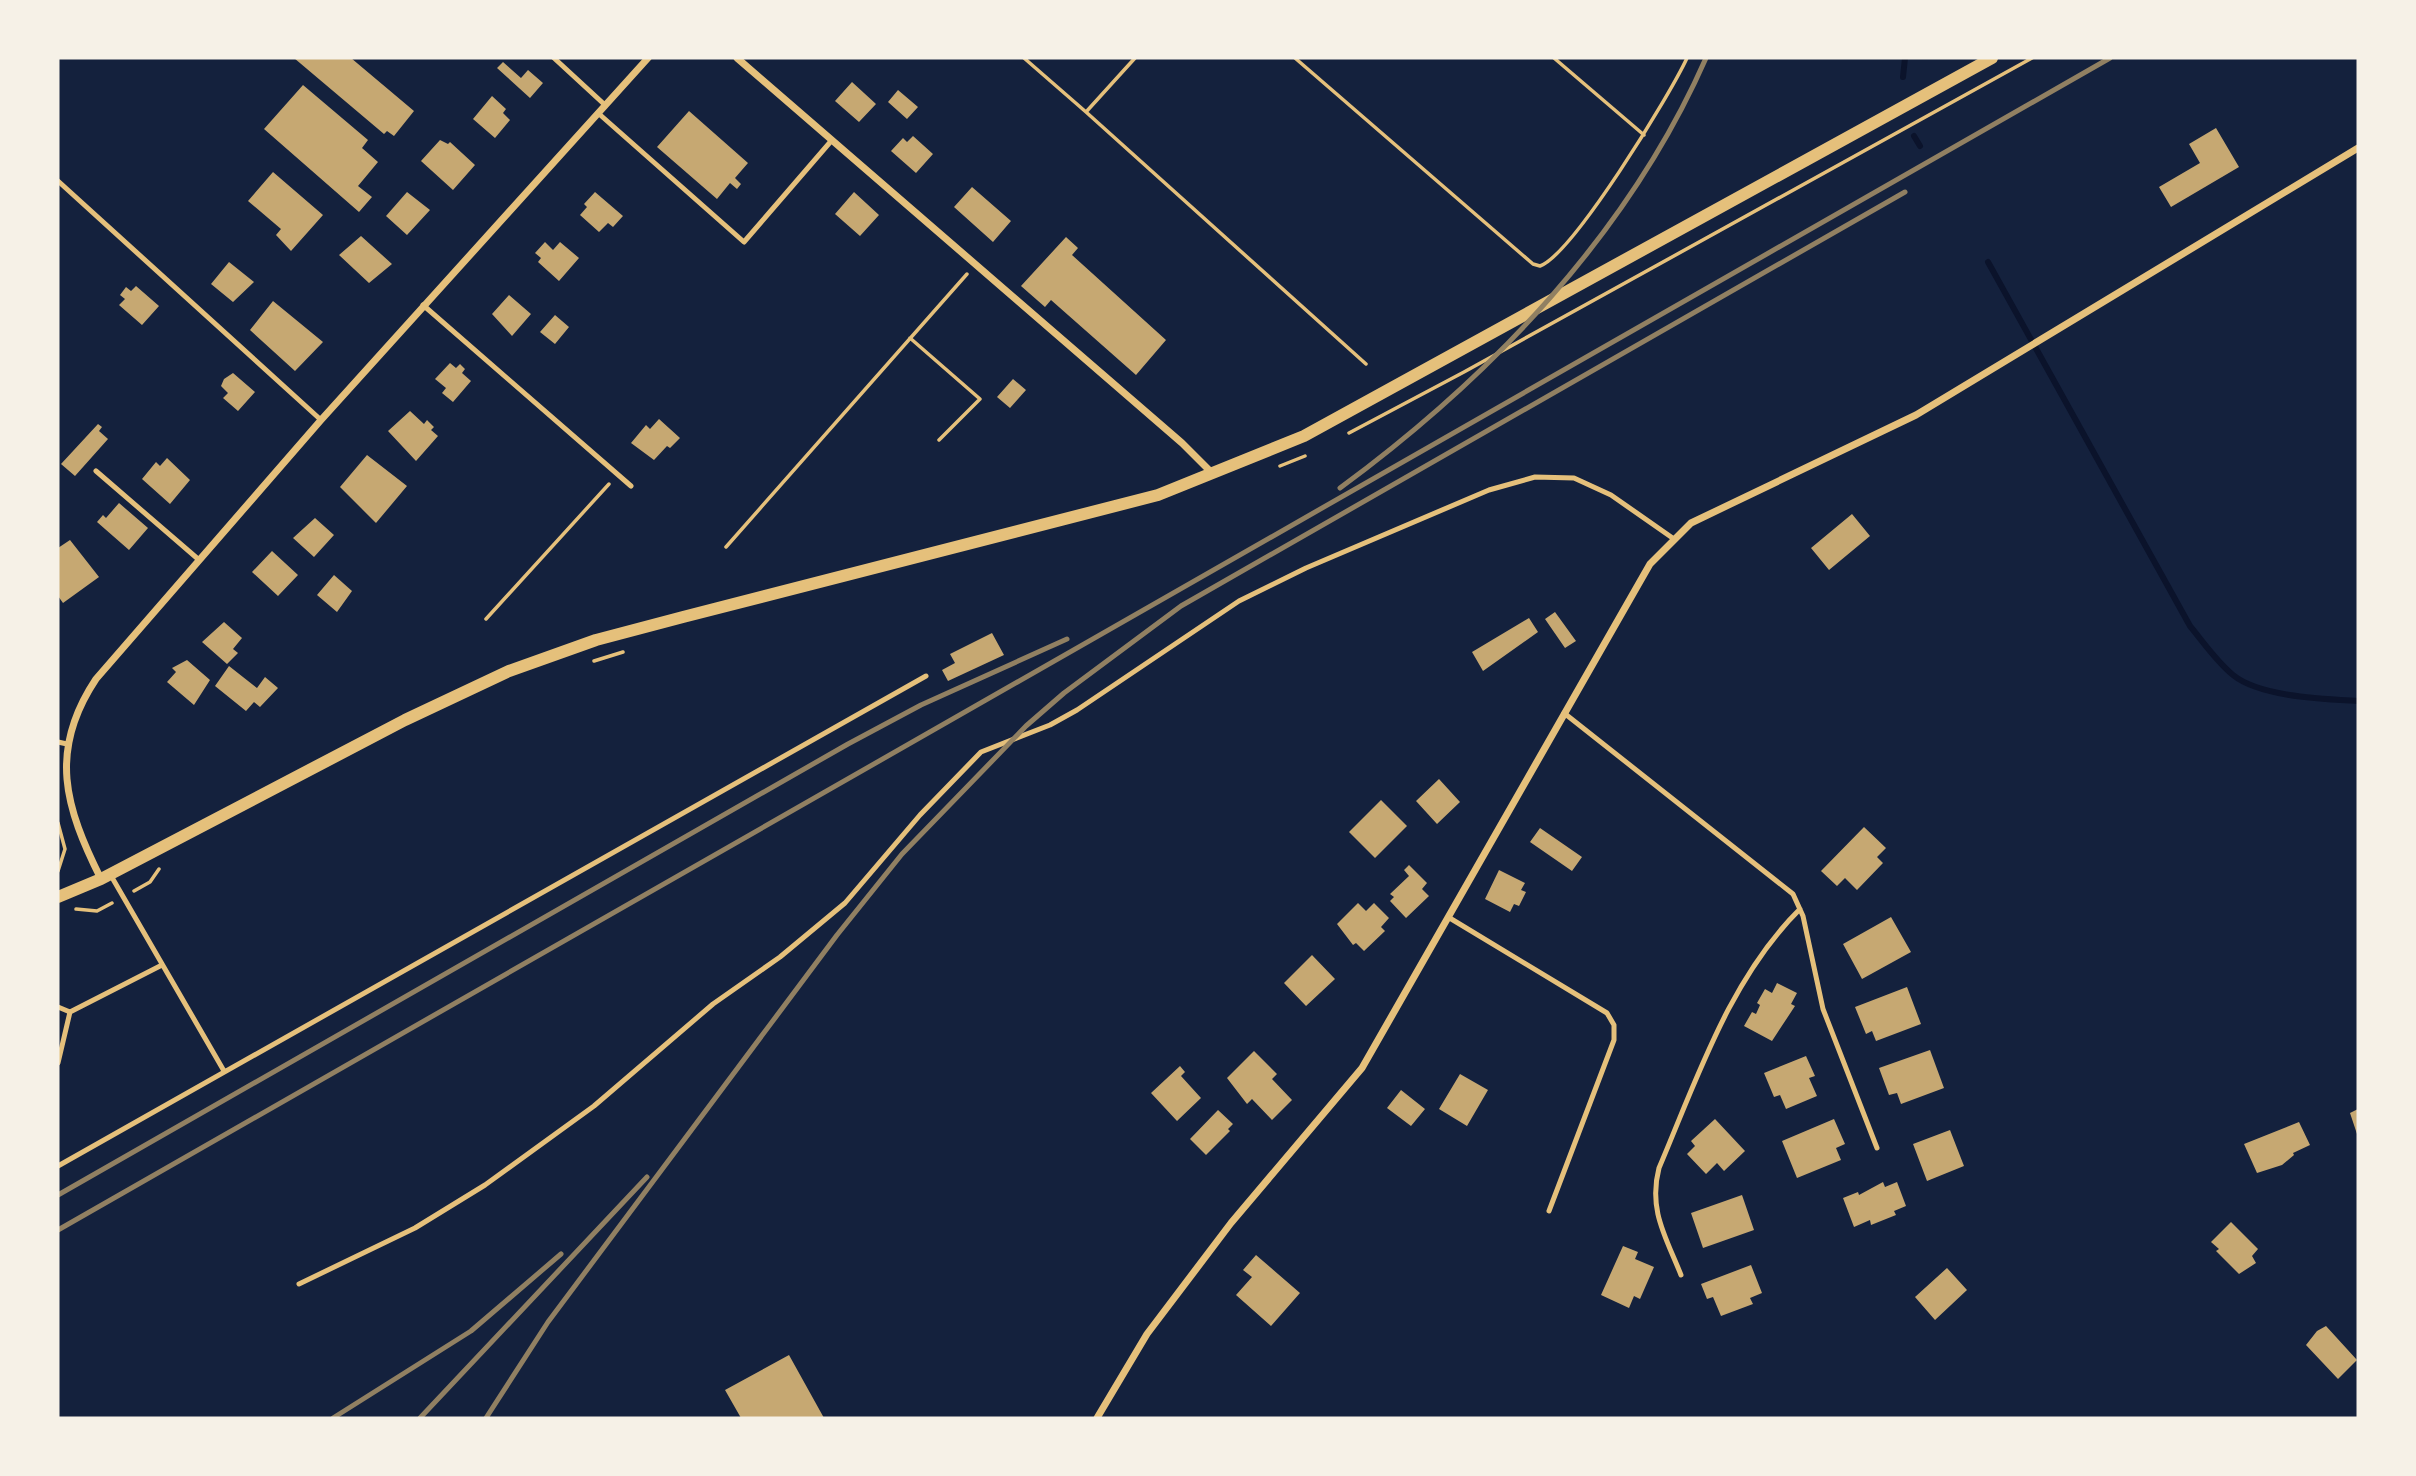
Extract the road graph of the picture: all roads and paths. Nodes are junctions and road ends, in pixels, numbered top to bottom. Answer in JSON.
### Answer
{"nodes":[{"id":1,"x":554,"y":58,"type":"edge"},
{"id":2,"x":648,"y":58,"type":"edge"},
{"id":3,"x":737,"y":58,"type":"edge"},
{"id":4,"x":1024,"y":58,"type":"edge"},
{"id":5,"x":1135,"y":58,"type":"edge"},
{"id":6,"x":1295,"y":58,"type":"edge"},
{"id":7,"x":1553,"y":58,"type":"edge"},
{"id":8,"x":1687,"y":58,"type":"edge"},
{"id":9,"x":1992,"y":58,"type":"edge"},
{"id":10,"x":605,"y":105,"type":"junction"},
{"id":11,"x":1086,"y":112,"type":"junction"},
{"id":12,"x":598,"y":113,"type":"junction"},
{"id":13,"x":1644,"y":135,"type":"junction"},
{"id":14,"x":832,"y":141,"type":"junction"},
{"id":15,"x":2358,"y":148,"type":"edge"},
{"id":16,"x":58,"y":181,"type":"edge"},
{"id":17,"x":975,"y":265,"type":"junction"},
{"id":18,"x":423,"y":305,"type":"junction"},
{"id":19,"x":910,"y":338,"type":"junction"},
{"id":20,"x":1366,"y":364,"type":"dead end"},
{"id":21,"x":321,"y":420,"type":"junction"},
{"id":22,"x":939,"y":440,"type":"dead end"},
{"id":23,"x":96,"y":471,"type":"dead end"},
{"id":24,"x":618,"y":474,"type":"junction"},
{"id":25,"x":1214,"y":475,"type":"junction"},
{"id":26,"x":631,"y":486,"type":"dead end"},
{"id":27,"x":1674,"y":539,"type":"junction"},
{"id":28,"x":726,"y":547,"type":"dead end"},
{"id":29,"x":198,"y":559,"type":"junction"},
{"id":30,"x":486,"y":619,"type":"dead end"},
{"id":31,"x":926,"y":676,"type":"dead end"},
{"id":32,"x":1564,"y":713,"type":"junction"},
{"id":33,"x":58,"y":742,"type":"edge"},
{"id":34,"x":67,"y":744,"type":"junction"},
{"id":35,"x":58,"y":823,"type":"edge"},
{"id":36,"x":58,"y":871,"type":"edge"},
{"id":37,"x":106,"y":877,"type":"junction"},
{"id":38,"x":58,"y":897,"type":"edge"},
{"id":39,"x":1800,"y":909,"type":"junction"},
{"id":40,"x":1448,"y":917,"type":"junction"},
{"id":41,"x":162,"y":965,"type":"junction"},
{"id":42,"x":58,"y":1007,"type":"edge"},
{"id":43,"x":70,"y":1012,"type":"junction"},
{"id":44,"x":58,"y":1063,"type":"edge"},
{"id":45,"x":224,"y":1071,"type":"junction"},
{"id":46,"x":1877,"y":1148,"type":"dead end"},
{"id":47,"x":58,"y":1167,"type":"edge"},
{"id":48,"x":1549,"y":1211,"type":"dead end"},
{"id":49,"x":1681,"y":1275,"type":"dead end"},
{"id":50,"x":299,"y":1284,"type":"dead end"},
{"id":51,"x":1097,"y":1418,"type":"edge"}],
"edges":[{"from":1,"to":10,"type":"lane"},
{"from":2,"to":10,"type":"street"},
{"from":3,"to":14,"type":"street"},
{"from":4,"to":11,"type":"path"},
{"from":5,"to":11,"type":"path"},
{"from":6,"to":13,"type":"path"},
{"from":7,"to":13,"type":"path"},
{"from":8,"to":13,"type":"path"},
{"from":9,"to":25,"type":"street"},
{"from":10,"to":12,"type":"street"},
{"from":11,"to":20,"type":"path"},
{"from":12,"to":14,"type":"lane"},
{"from":12,"to":18,"type":"street"},
{"from":14,"to":17,"type":"street"},
{"from":15,"to":27,"type":"street"},
{"from":16,"to":21,"type":"lane"},
{"from":17,"to":19,"type":"path"},
{"from":17,"to":25,"type":"street"},
{"from":18,"to":21,"type":"street"},
{"from":18,"to":24,"type":"lane"},
{"from":19,"to":22,"type":"path"},
{"from":19,"to":28,"type":"path"},
{"from":21,"to":29,"type":"street"},
{"from":23,"to":29,"type":"lane"},
{"from":24,"to":26,"type":"lane"},
{"from":24,"to":30,"type":"path"},
{"from":25,"to":37,"type":"street"},
{"from":27,"to":32,"type":"street"},
{"from":27,"to":50,"type":"lane"},
{"from":29,"to":34,"type":"street"},
{"from":31,"to":45,"type":"lane"},
{"from":32,"to":39,"type":"lane"},
{"from":32,"to":40,"type":"street"},
{"from":33,"to":34,"type":"lane"},
{"from":34,"to":37,"type":"street"},
{"from":35,"to":36,"type":"path"},
{"from":37,"to":38,"type":"street"},
{"from":37,"to":41,"type":"lane"},
{"from":39,"to":46,"type":"lane"},
{"from":39,"to":49,"type":"lane"},
{"from":40,"to":48,"type":"lane"},
{"from":40,"to":51,"type":"street"},
{"from":41,"to":43,"type":"lane"},
{"from":41,"to":45,"type":"lane"},
{"from":42,"to":43,"type":"lane"},
{"from":43,"to":44,"type":"lane"},
{"from":45,"to":47,"type":"lane"}]}
